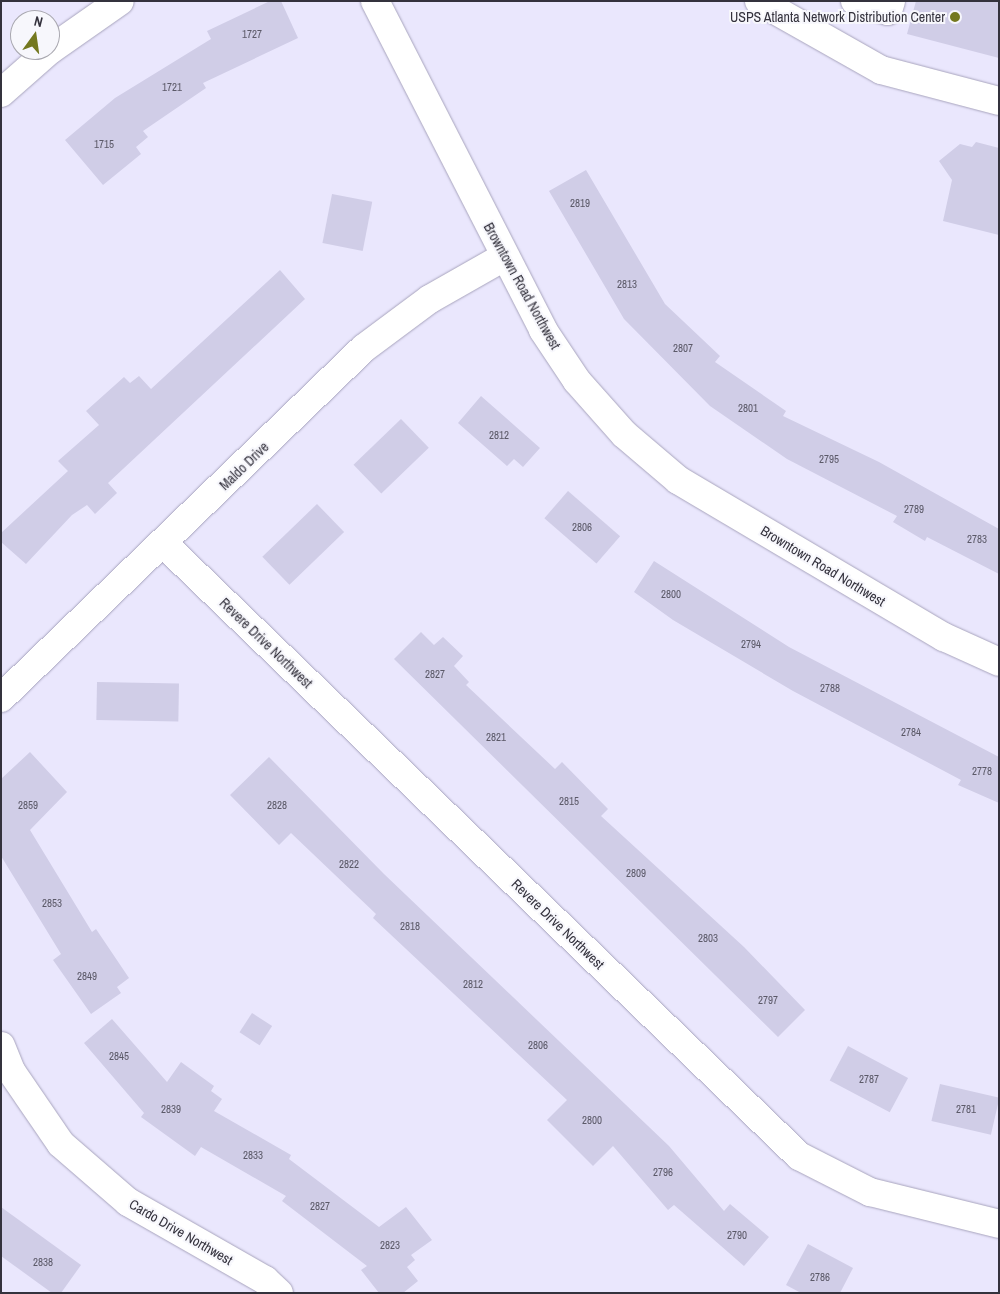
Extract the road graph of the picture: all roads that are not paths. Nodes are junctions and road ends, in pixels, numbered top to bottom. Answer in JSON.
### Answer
{"nodes":[{"id":1,"x":120,"y":1,"type":"edge"},
{"id":2,"x":375,"y":1,"type":"edge"},
{"id":3,"x":855,"y":1,"type":"edge"},
{"id":4,"x":891,"y":1,"type":"edge"},
{"id":5,"x":761,"y":2,"type":"edge"},
{"id":6,"x":60,"y":43,"type":"edge"},
{"id":7,"x":39,"y":60,"type":"edge"},
{"id":8,"x":1,"y":93,"type":"edge"},
{"id":9,"x":999,"y":101,"type":"edge"},
{"id":10,"x":504,"y":257,"type":"junction"},
{"id":11,"x":164,"y":544,"type":"junction"},
{"id":12,"x":999,"y":662,"type":"edge"},
{"id":13,"x":1,"y":698,"type":"edge"},
{"id":14,"x":1,"y":1046,"type":"edge"},
{"id":15,"x":999,"y":1224,"type":"edge"},
{"id":16,"x":279,"y":1293,"type":"edge"}],
"edges":[{"from":1,"to":6,"type":"street"},
{"from":2,"to":10,"type":"street","name":"Browntown Road Northwest"},
{"from":3,"to":4,"type":"street"},
{"from":5,"to":9,"type":"street"},
{"from":7,"to":8,"type":"street"},
{"from":10,"to":11,"type":"street","name":"Maldo Drive"},
{"from":10,"to":12,"type":"street","name":"Browntown Road Northwest"},
{"from":11,"to":13,"type":"street","name":"Maldo Drive"},
{"from":11,"to":15,"type":"street","name":"Revere Drive Northwest"},
{"from":14,"to":16,"type":"street","name":"Cardo Drive Northwest"}]}
